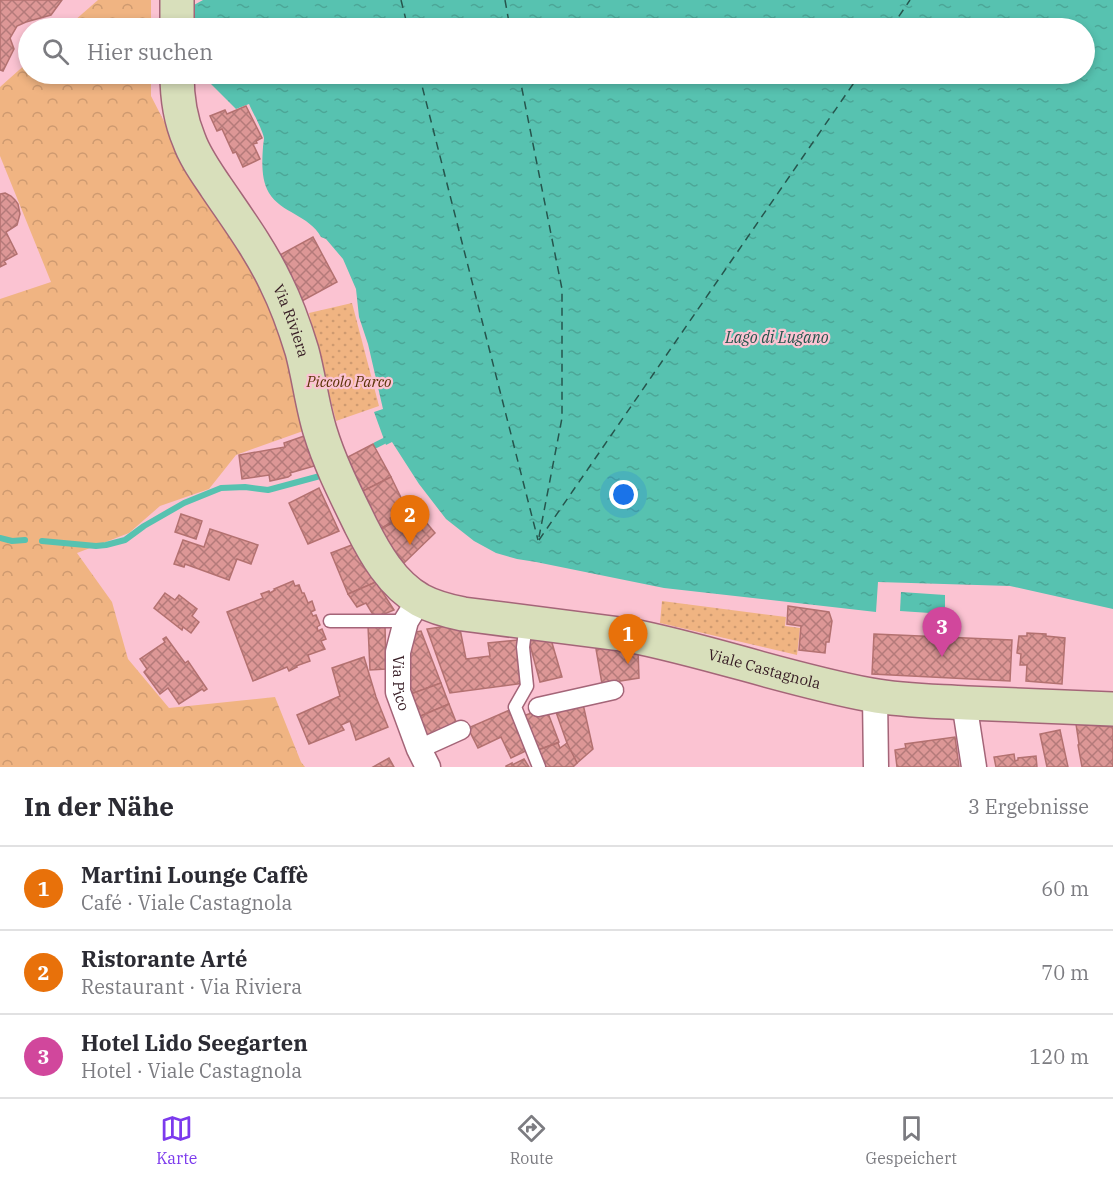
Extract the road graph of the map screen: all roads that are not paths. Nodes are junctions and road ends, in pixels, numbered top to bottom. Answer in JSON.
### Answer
{"nodes":[{"id":1,"x":177,"y":0,"type":"edge"},
{"id":2,"x":177,"y":18,"type":"edge"},
{"id":3,"x":178,"y":84,"type":"edge"},
{"id":4,"x":413,"y":610,"type":"junction"},
{"id":5,"x":330,"y":621,"type":"dead end"},
{"id":6,"x":526,"y":623,"type":"junction"},
{"id":7,"x":614,"y":690,"type":"dead end"},
{"id":8,"x":875,"y":696,"type":"junction"},
{"id":9,"x":964,"y":702,"type":"junction"},
{"id":10,"x":538,"y":707,"type":"dead end"},
{"id":11,"x":1113,"y":709,"type":"edge"},
{"id":12,"x":461,"y":730,"type":"dead end"},
{"id":13,"x":423,"y":758,"type":"edge"},
{"id":14,"x":539,"y":767,"type":"edge"},
{"id":15,"x":876,"y":767,"type":"edge"},
{"id":16,"x":974,"y":767,"type":"edge"}],
"edges":[{"from":1,"to":2,"type":"main road"},
{"from":3,"to":4,"type":"main road","name":"Via Riviera"},
{"from":4,"to":5,"type":"lane"},
{"from":4,"to":6,"type":"main road","name":"Viale Castagnola"},
{"from":4,"to":13,"type":"street","name":"Via Pico"},
{"from":6,"to":8,"type":"main road","name":"Viale Castagnola"},
{"from":6,"to":14,"type":"lane"},
{"from":7,"to":10,"type":"street"},
{"from":8,"to":9,"type":"main road","name":"Viale Castagnola"},
{"from":8,"to":15,"type":"street"},
{"from":9,"to":11,"type":"main road","name":"Viale Castagnola"},
{"from":9,"to":16,"type":"street"},
{"from":12,"to":13,"type":"street"}]}
